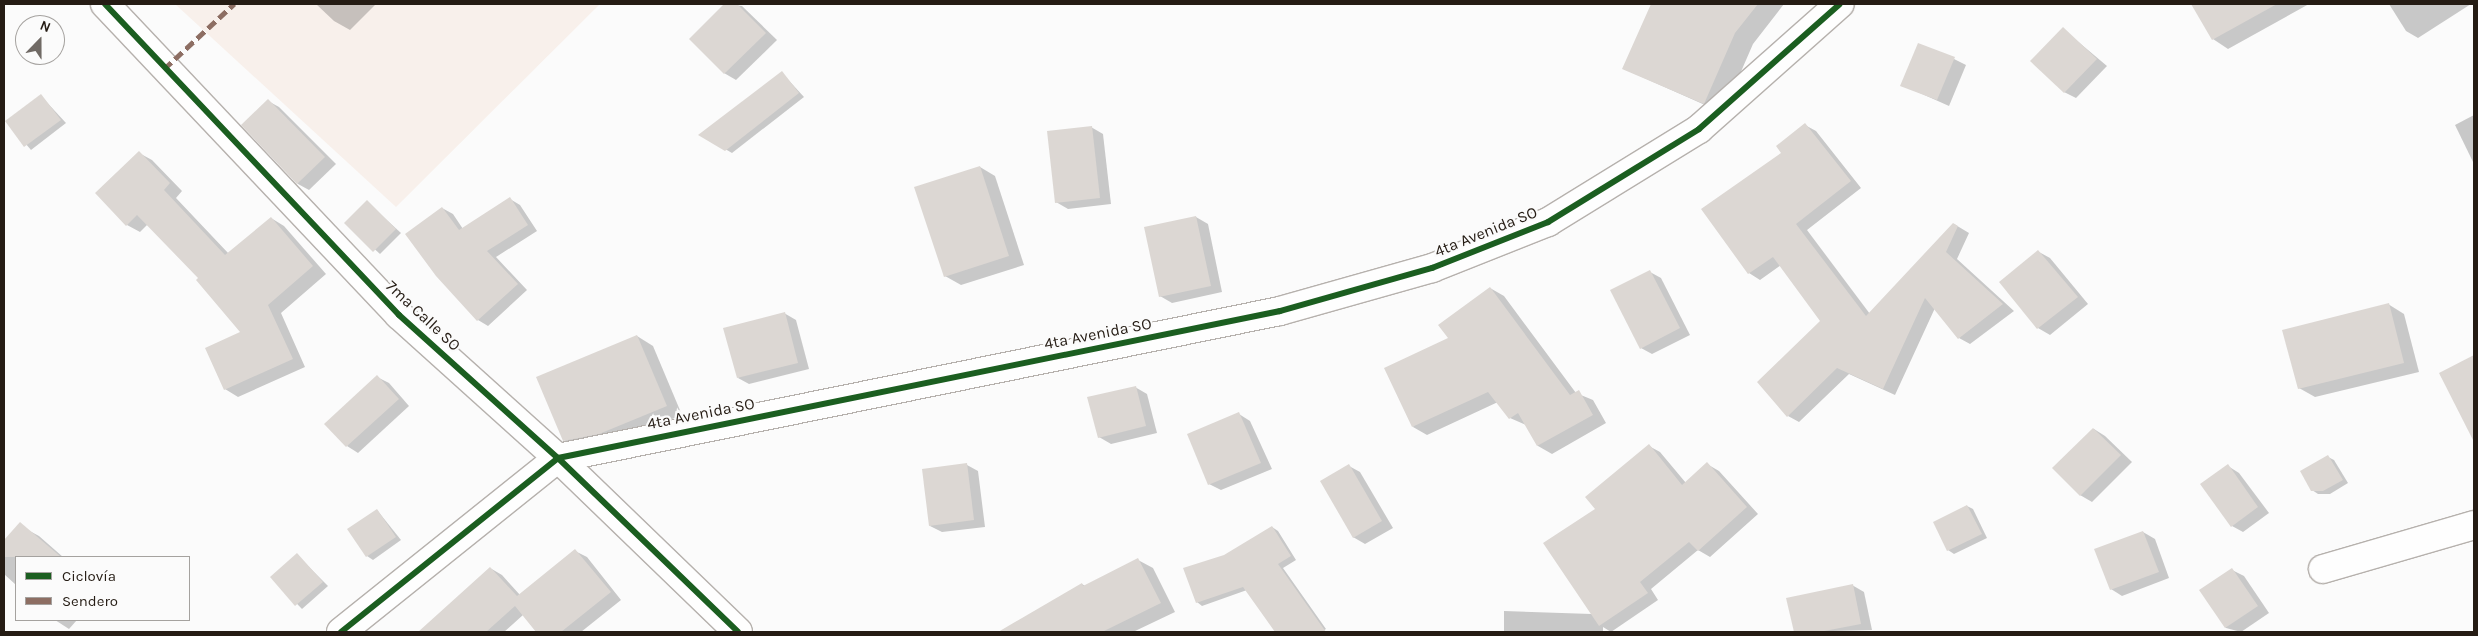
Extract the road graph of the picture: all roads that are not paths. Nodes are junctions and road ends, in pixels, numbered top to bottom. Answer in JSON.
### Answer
{"nodes":[{"id":1,"x":104,"y":4,"type":"edge"},
{"id":2,"x":1840,"y":4,"type":"edge"},
{"id":3,"x":558,"y":458,"type":"junction"},
{"id":4,"x":2474,"y":525,"type":"edge"},
{"id":5,"x":2324,"y":569,"type":"dead end"},
{"id":6,"x":341,"y":632,"type":"edge"},
{"id":7,"x":738,"y":632,"type":"edge"}],
"edges":[{"from":1,"to":3,"type":"street","name":"7ma Calle SO"},
{"from":2,"to":3,"type":"street","name":"4ta Avenida SO"},
{"from":3,"to":6,"type":"street","name":"4ta Avenida SO"},
{"from":3,"to":7,"type":"street","name":"7ma Calle SO"},
{"from":4,"to":5,"type":"street"}]}
